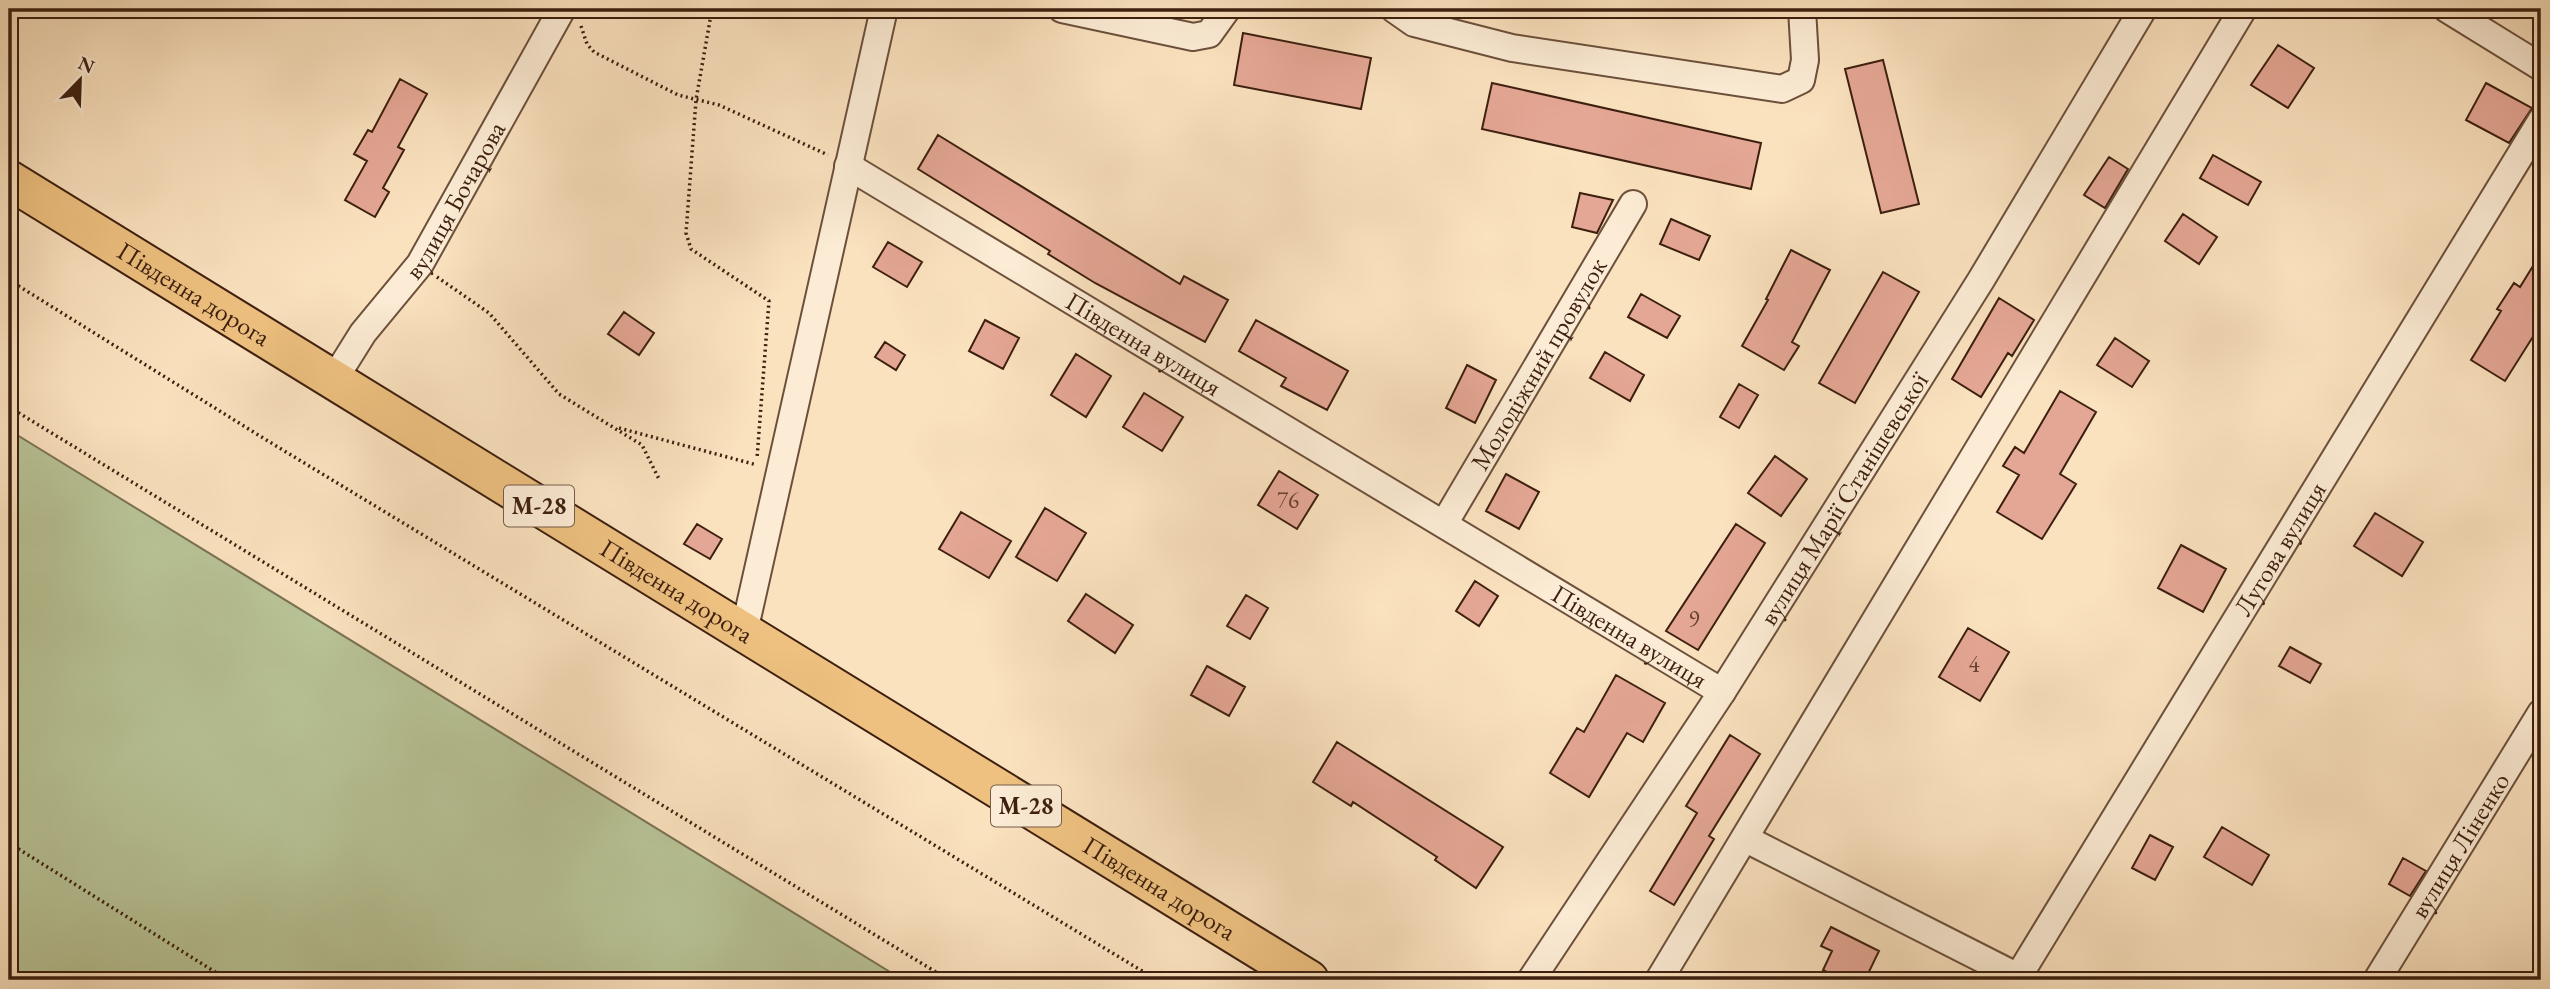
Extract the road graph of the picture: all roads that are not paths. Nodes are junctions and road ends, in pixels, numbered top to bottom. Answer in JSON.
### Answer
{"nodes":[{"id":1,"x":884,"y":9,"type":"edge"},
{"id":2,"x":1062,"y":9,"type":"edge"},
{"id":3,"x":1227,"y":9,"type":"edge"},
{"id":4,"x":1394,"y":9,"type":"edge"},
{"id":5,"x":1802,"y":9,"type":"edge"},
{"id":6,"x":2143,"y":9,"type":"edge"},
{"id":7,"x":2243,"y":9,"type":"edge"},
{"id":8,"x":2446,"y":9,"type":"edge"},
{"id":9,"x":570,"y":13,"type":"edge"},
{"id":10,"x":2541,"y":67,"type":"edge"},
{"id":11,"x":2541,"y":121,"type":"edge"},
{"id":12,"x":848,"y":166,"type":"junction"},
{"id":13,"x":9,"y":180,"type":"edge"},
{"id":14,"x":1633,"y":204,"type":"dead end"},
{"id":15,"x":333,"y":380,"type":"junction"},
{"id":16,"x":1444,"y":524,"type":"junction"},
{"id":17,"x":744,"y":632,"type":"junction"},
{"id":18,"x":1722,"y":692,"type":"junction"},
{"id":19,"x":2541,"y":713,"type":"edge"},
{"id":20,"x":1746,"y":839,"type":"junction"},
{"id":21,"x":2021,"y":979,"type":"edge"},
{"id":22,"x":1309,"y":980,"type":"edge"},
{"id":23,"x":1531,"y":980,"type":"edge"},
{"id":24,"x":1659,"y":980,"type":"edge"},
{"id":25,"x":2377,"y":980,"type":"edge"}],
"edges":[{"from":1,"to":12,"type":"street"},
{"from":2,"to":3,"type":"street"},
{"from":4,"to":5,"type":"street"},
{"from":6,"to":18,"type":"street","name":"вулиця Марії Станішевської"},
{"from":7,"to":20,"type":"street"},
{"from":8,"to":10,"type":"street"},
{"from":9,"to":15,"type":"street","name":"вулиця Бочарова"},
{"from":11,"to":21,"type":"street","name":"Лугова вулиця"},
{"from":12,"to":16,"type":"street","name":"Південна вулиця"},
{"from":12,"to":17,"type":"street"},
{"from":13,"to":15,"type":"highway","name":"Південна дорога","number":"М-28"},
{"from":14,"to":16,"type":"street","name":"Молодіжний провулок"},
{"from":15,"to":17,"type":"highway","name":"Південна дорога","number":"М-28"},
{"from":16,"to":18,"type":"street","name":"Південна вулиця"},
{"from":17,"to":22,"type":"highway","name":"Південна дорога","number":"М-28"},
{"from":18,"to":23,"type":"street","name":"вулиця Марії Станішевської"},
{"from":19,"to":25,"type":"street","name":"вулиця Ліненко"},
{"from":20,"to":21,"type":"street"},
{"from":20,"to":24,"type":"street"}]}
